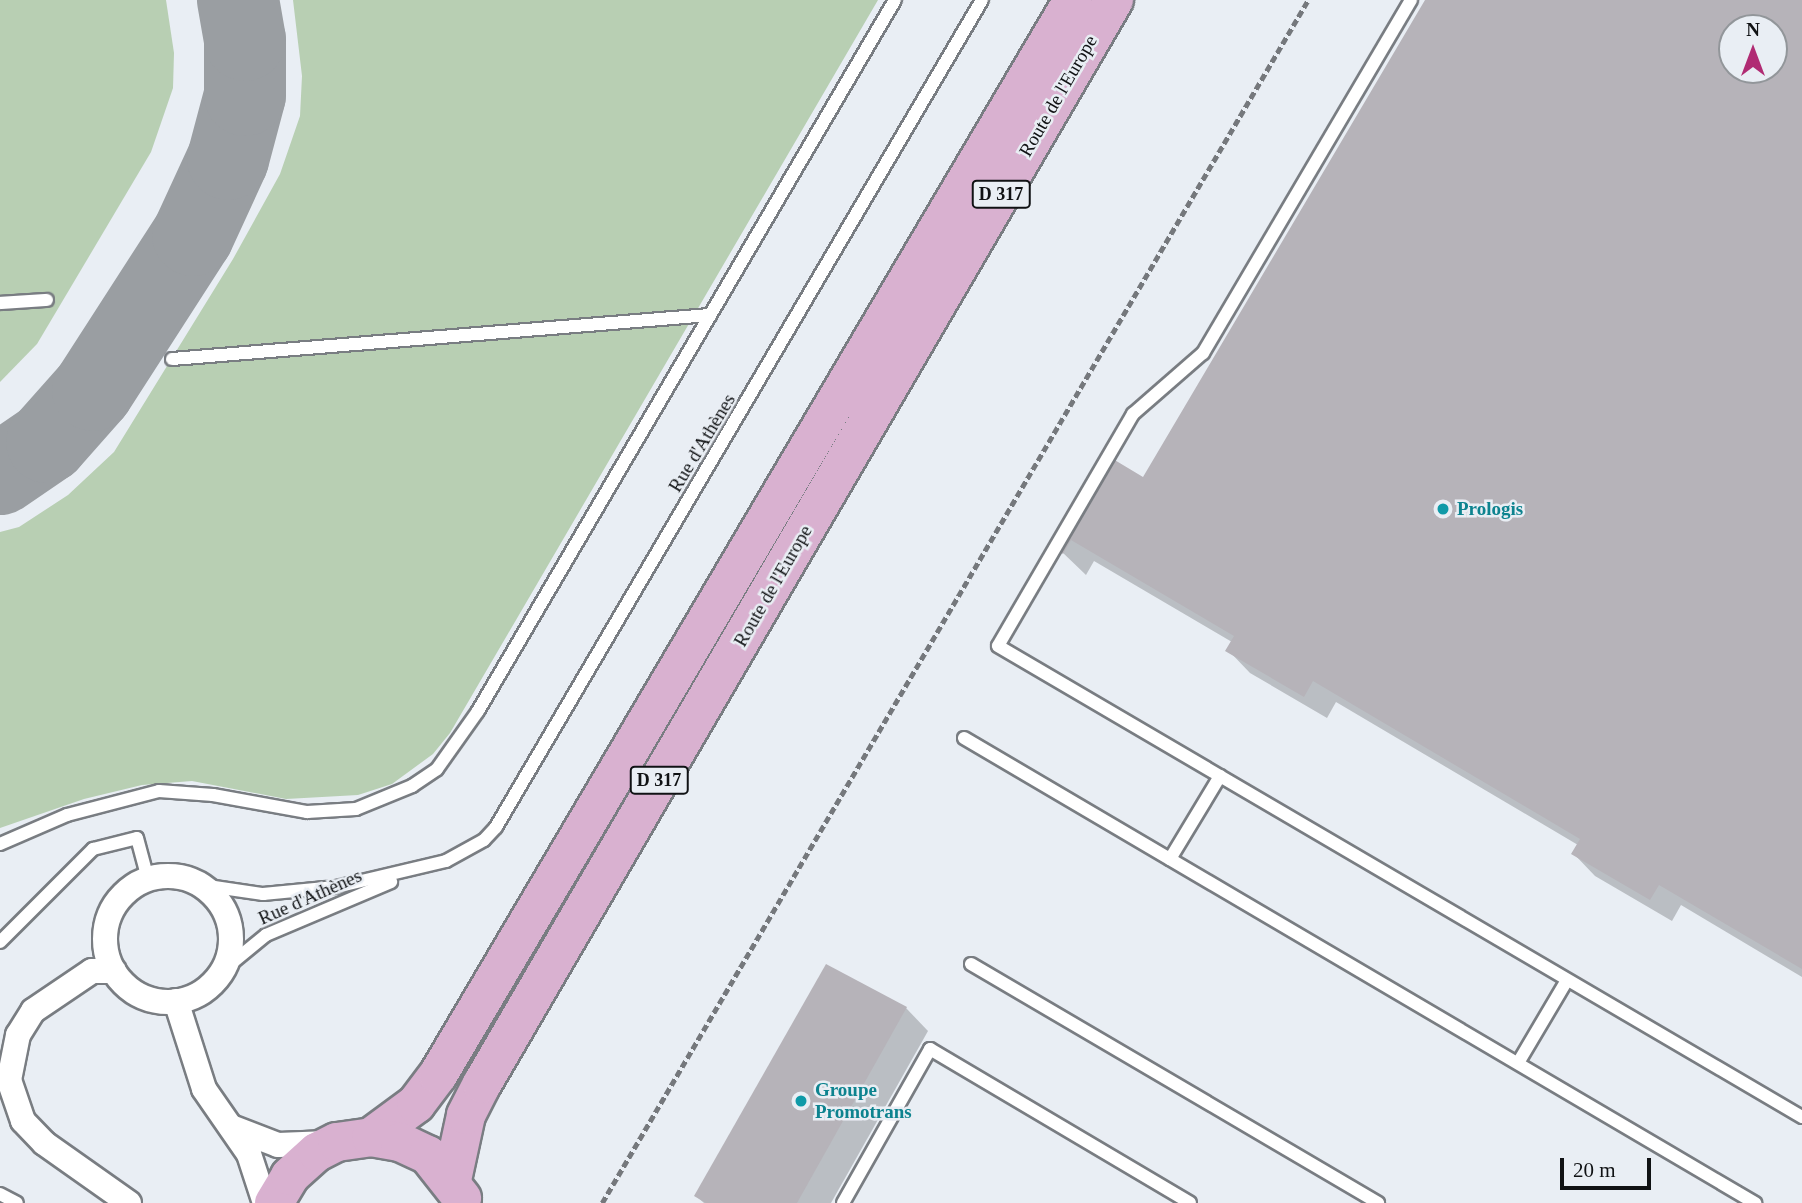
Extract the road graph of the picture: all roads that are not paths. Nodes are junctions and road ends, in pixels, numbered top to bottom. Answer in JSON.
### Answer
{"nodes":[{"id":1,"x":895,"y":0,"type":"edge"},
{"id":2,"x":982,"y":0,"type":"edge"},
{"id":3,"x":1073,"y":0,"type":"edge"},
{"id":4,"x":1114,"y":0,"type":"edge"},
{"id":5,"x":1411,"y":0,"type":"edge"},
{"id":6,"x":47,"y":300,"type":"dead end"},
{"id":7,"x":0,"y":303,"type":"edge"},
{"id":8,"x":710,"y":315,"type":"junction"},
{"id":9,"x":172,"y":359,"type":"dead end"},
{"id":10,"x":964,"y":738,"type":"dead end"},
{"id":11,"x":1220,"y":776,"type":"junction"},
{"id":12,"x":0,"y":844,"type":"edge"},
{"id":13,"x":1170,"y":859,"type":"junction"},
{"id":14,"x":421,"y":870,"type":"junction"},
{"id":15,"x":148,"y":879,"type":"junction"},
{"id":16,"x":201,"y":885,"type":"junction"},
{"id":17,"x":0,"y":942,"type":"edge"},
{"id":18,"x":971,"y":964,"type":"dead end"},
{"id":19,"x":114,"y":971,"type":"junction"},
{"id":20,"x":222,"y":971,"type":"junction"},
{"id":21,"x":1567,"y":980,"type":"junction"},
{"id":22,"x":176,"y":1001,"type":"junction"},
{"id":23,"x":1518,"y":1063,"type":"junction"},
{"id":24,"x":1802,"y":1117,"type":"edge"},
{"id":25,"x":223,"y":1120,"type":"junction"},
{"id":26,"x":354,"y":1139,"type":"junction"},
{"id":27,"x":458,"y":1191,"type":"edge"},
{"id":28,"x":0,"y":1194,"type":"edge"},
{"id":29,"x":17,"y":1203,"type":"edge"},
{"id":30,"x":129,"y":1203,"type":"edge"},
{"id":31,"x":265,"y":1203,"type":"edge"},
{"id":32,"x":274,"y":1203,"type":"edge"},
{"id":33,"x":843,"y":1203,"type":"edge"},
{"id":34,"x":1190,"y":1203,"type":"edge"},
{"id":35,"x":1378,"y":1203,"type":"edge"},
{"id":36,"x":1755,"y":1203,"type":"edge"}],
"edges":[{"from":1,"to":8,"type":"lane"},
{"from":2,"to":14,"type":"lane","name":"Rue d'Athènes"},
{"from":3,"to":26,"type":"main road","name":"Route de l'Europe","number":"D 317"},
{"from":4,"to":27,"type":"main road","name":"Route de l'Europe","number":"D 317"},
{"from":5,"to":11,"type":"lane"},
{"from":6,"to":7,"type":"lane"},
{"from":8,"to":9,"type":"lane"},
{"from":8,"to":12,"type":"lane"},
{"from":10,"to":13,"type":"lane"},
{"from":11,"to":13,"type":"lane"},
{"from":11,"to":21,"type":"lane"},
{"from":13,"to":23,"type":"lane"},
{"from":14,"to":16,"type":"lane","name":"Rue d'Athènes"},
{"from":14,"to":20,"type":"lane","name":"Rue d'Athènes"},
{"from":15,"to":16,"type":"street"},
{"from":15,"to":17,"type":"lane"},
{"from":15,"to":19,"type":"street"},
{"from":16,"to":20,"type":"street"},
{"from":18,"to":35,"type":"lane"},
{"from":19,"to":22,"type":"street"},
{"from":19,"to":30,"type":"street"},
{"from":20,"to":22,"type":"street"},
{"from":21,"to":23,"type":"lane"},
{"from":21,"to":24,"type":"lane"},
{"from":22,"to":25,"type":"street"},
{"from":23,"to":36,"type":"lane"},
{"from":25,"to":26,"type":"street"},
{"from":25,"to":31,"type":"street"},
{"from":26,"to":27,"type":"main road"},
{"from":26,"to":32,"type":"main road","name":"Route de l'Europe"},
{"from":28,"to":29,"type":"lane"},
{"from":33,"to":34,"type":"lane"}]}
